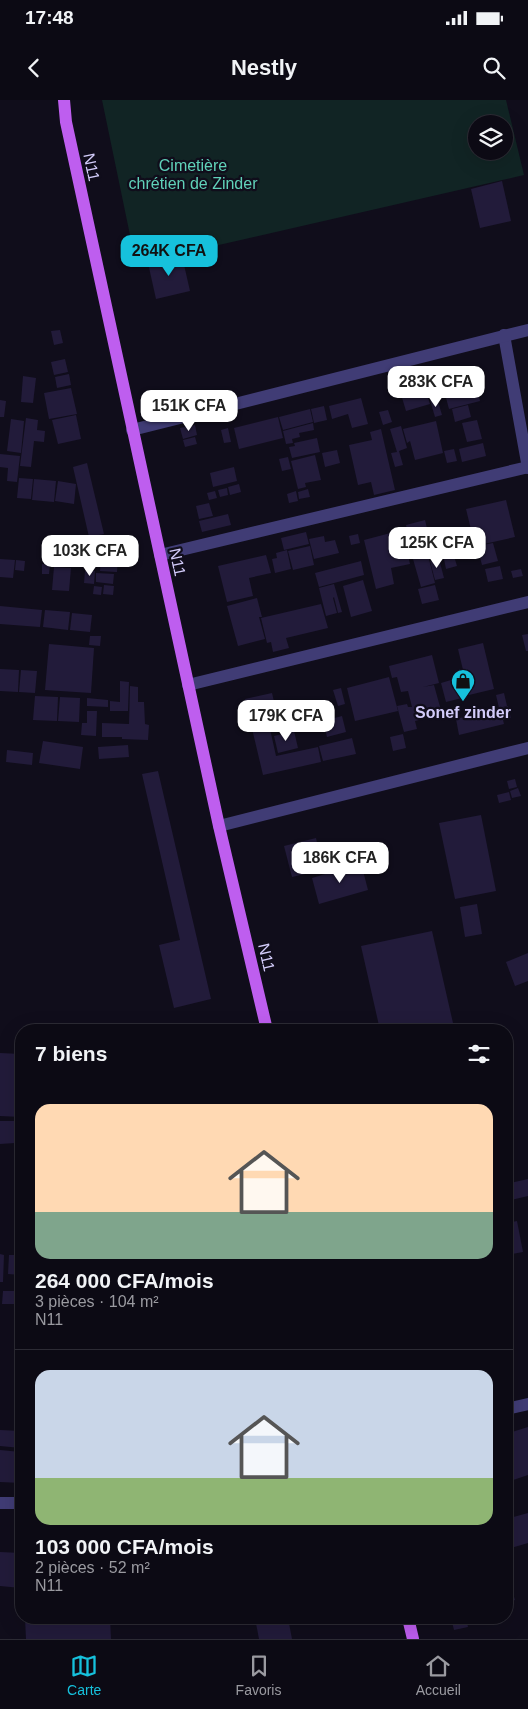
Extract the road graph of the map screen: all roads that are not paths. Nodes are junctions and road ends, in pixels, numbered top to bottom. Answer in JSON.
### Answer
{"nodes":[{"id":1,"x":64,"y":100,"type":"edge"},
{"id":2,"x":528,"y":330,"type":"edge"},
{"id":3,"x":504,"y":335,"type":"junction"},
{"id":4,"x":132,"y":430,"type":"junction"},
{"id":5,"x":528,"y":467,"type":"edge"},
{"id":6,"x":160,"y":555,"type":"junction"},
{"id":7,"x":528,"y":602,"type":"edge"},
{"id":8,"x":188,"y":685,"type":"junction"},
{"id":9,"x":528,"y":748,"type":"edge"},
{"id":10,"x":219,"y":826,"type":"junction"},
{"id":11,"x":266,"y":1024,"type":"edge"},
{"id":12,"x":528,"y":1404,"type":"edge"},
{"id":13,"x":513,"y":1407,"type":"edge"},
{"id":14,"x":0,"y":1503,"type":"edge"},
{"id":15,"x":15,"y":1503,"type":"edge"},
{"id":16,"x":409,"y":1624,"type":"edge"},
{"id":17,"x":413,"y":1639,"type":"edge"}],
"edges":[{"from":1,"to":4,"type":"main road","name":"N11"},
{"from":2,"to":3,"type":"street"},
{"from":3,"to":4,"type":"street"},
{"from":3,"to":5,"type":"street"},
{"from":4,"to":6,"type":"main road","name":"N11"},
{"from":5,"to":6,"type":"street"},
{"from":6,"to":8,"type":"main road","name":"N11"},
{"from":7,"to":8,"type":"street"},
{"from":8,"to":10,"type":"main road","name":"N11"},
{"from":9,"to":10,"type":"street"},
{"from":10,"to":11,"type":"main road","name":"N11"},
{"from":12,"to":13,"type":"street"},
{"from":14,"to":15,"type":"street"},
{"from":16,"to":17,"type":"main road"}]}
